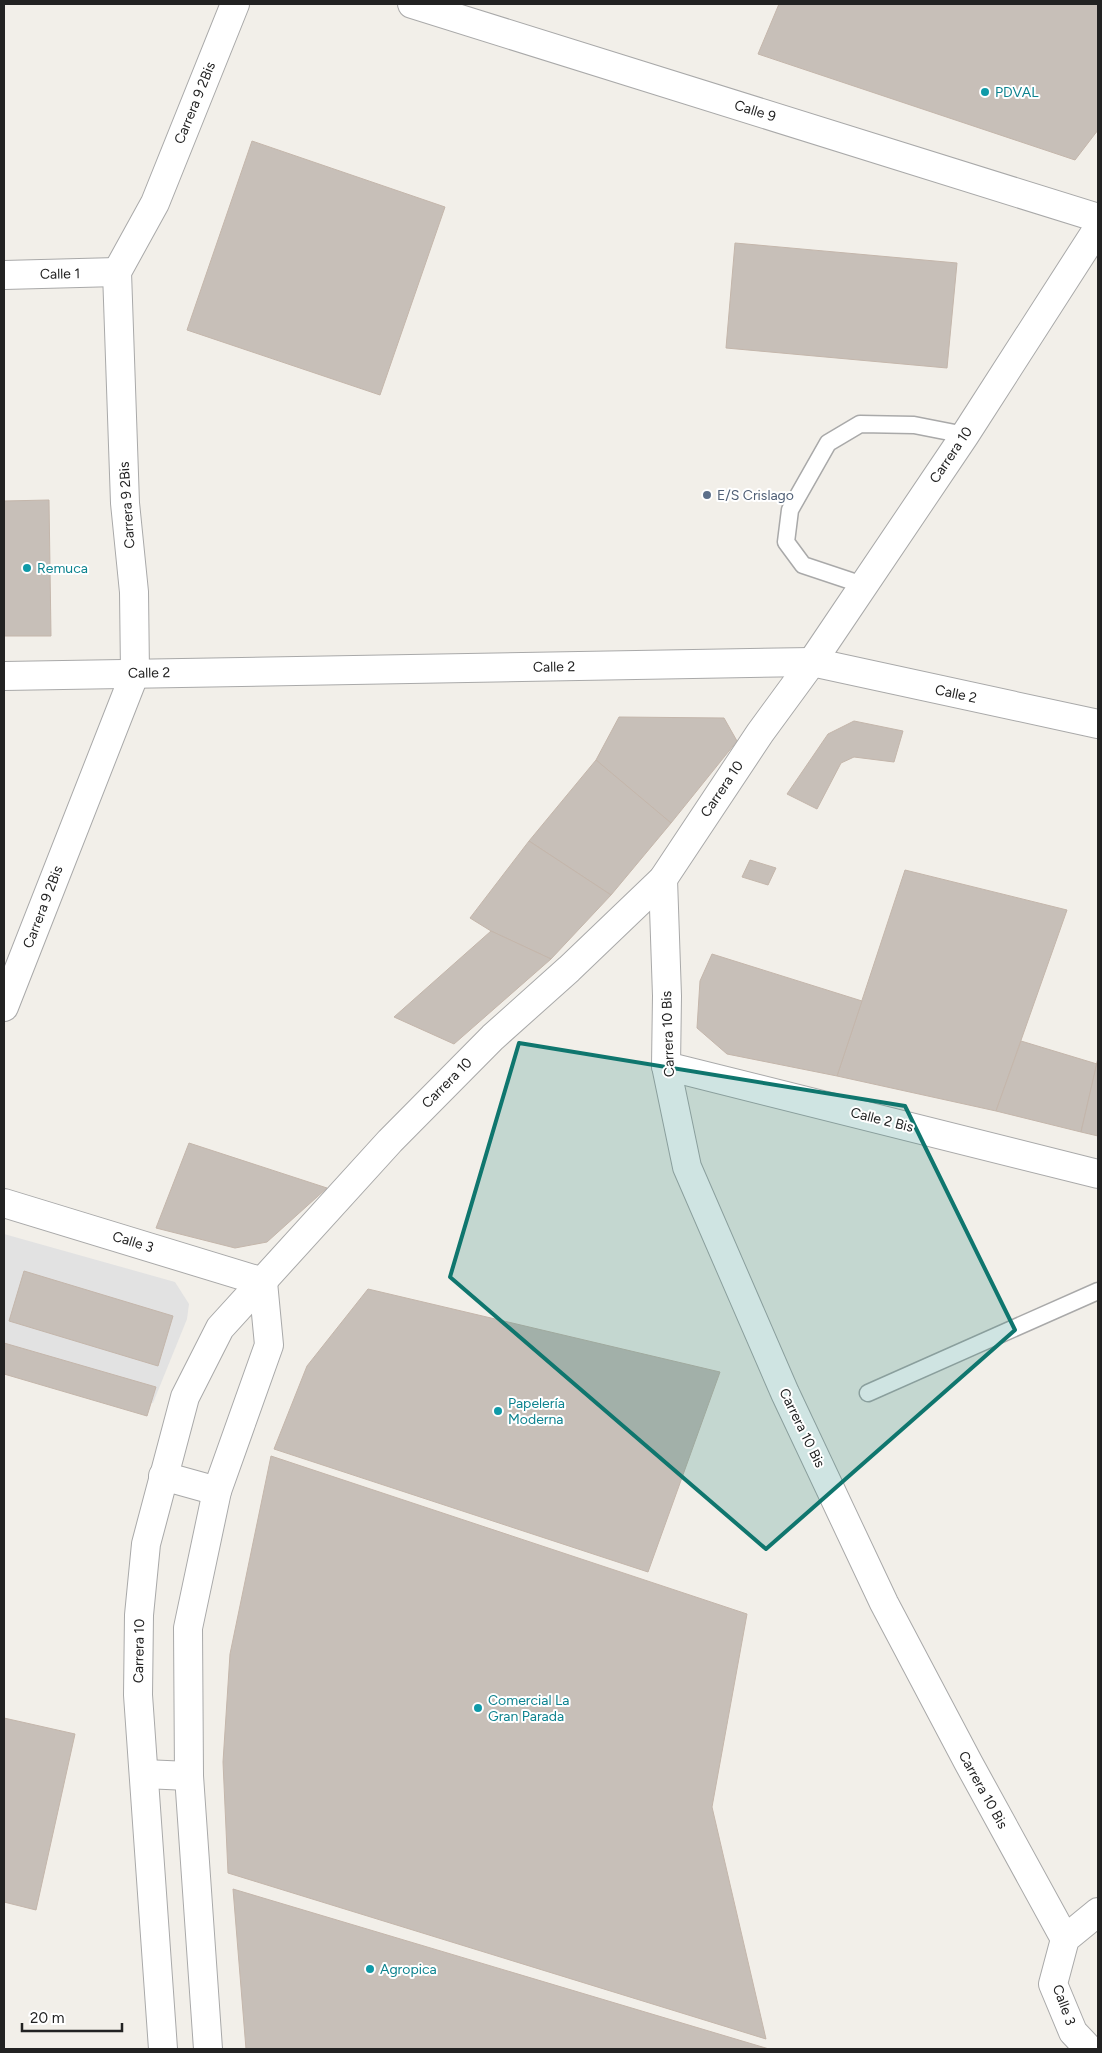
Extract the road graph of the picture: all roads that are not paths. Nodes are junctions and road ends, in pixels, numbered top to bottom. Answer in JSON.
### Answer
{"nodes":[{"id":1,"x":235,"y":4,"type":"edge"},
{"id":2,"x":412,"y":4,"type":"edge"},
{"id":3,"x":1098,"y":218,"type":"edge"},
{"id":4,"x":1098,"y":228,"type":"edge"},
{"id":5,"x":117,"y":272,"type":"junction"},
{"id":6,"x":4,"y":275,"type":"edge"},
{"id":7,"x":965,"y":435,"type":"junction"},
{"id":8,"x":863,"y":585,"type":"junction"},
{"id":9,"x":812,"y":662,"type":"junction"},
{"id":10,"x":135,"y":673,"type":"junction"},
{"id":11,"x":4,"y":676,"type":"edge"},
{"id":12,"x":1098,"y":724,"type":"edge"},
{"id":13,"x":663,"y":879,"type":"junction"},
{"id":14,"x":4,"y":1007,"type":"edge"},
{"id":15,"x":666,"y":1066,"type":"junction"},
{"id":16,"x":1098,"y":1174,"type":"edge"},
{"id":17,"x":4,"y":1203,"type":"edge"},
{"id":18,"x":263,"y":1282,"type":"junction"},
{"id":19,"x":1098,"y":1291,"type":"edge"},
{"id":20,"x":868,"y":1393,"type":"dead end"},
{"id":21,"x":163,"y":1476,"type":"junction"},
{"id":22,"x":216,"y":1492,"type":"junction"},
{"id":23,"x":144,"y":1774,"type":"junction"},
{"id":24,"x":189,"y":1776,"type":"junction"},
{"id":25,"x":1098,"y":1912,"type":"edge"},
{"id":26,"x":1065,"y":1939,"type":"junction"},
{"id":27,"x":163,"y":2049,"type":"edge"},
{"id":28,"x":208,"y":2049,"type":"edge"},
{"id":29,"x":1089,"y":2049,"type":"edge"}],
"edges":[{"from":1,"to":5,"type":"street","name":"Carrera 9 2Bis"},
{"from":2,"to":3,"type":"street","name":"Calle 9"},
{"from":4,"to":7,"type":"street","name":"Carrera 10"},
{"from":5,"to":6,"type":"street","name":"Calle 1"},
{"from":5,"to":10,"type":"street","name":"Carrera 9 2Bis"},
{"from":7,"to":8,"type":"street","name":"Carrera 10"},
{"from":7,"to":8,"type":"lane"},
{"from":8,"to":9,"type":"street","name":"Carrera 10"},
{"from":9,"to":10,"type":"street","name":"Calle 2"},
{"from":9,"to":12,"type":"street","name":"Calle 2"},
{"from":9,"to":13,"type":"street","name":"Carrera 10"},
{"from":10,"to":11,"type":"street","name":"Calle 2"},
{"from":10,"to":14,"type":"street","name":"Carrera 9 2Bis"},
{"from":13,"to":15,"type":"street","name":"Carrera 10 Bis"},
{"from":13,"to":18,"type":"street","name":"Carrera 10"},
{"from":15,"to":16,"type":"street","name":"Calle 2 Bis"},
{"from":15,"to":26,"type":"street","name":"Carrera 10 Bis"},
{"from":17,"to":18,"type":"street","name":"Calle 3"},
{"from":18,"to":21,"type":"street","name":"Carrera 10"},
{"from":18,"to":22,"type":"street"},
{"from":19,"to":20,"type":"lane"},
{"from":21,"to":22,"type":"street"},
{"from":21,"to":23,"type":"street","name":"Carrera 10"},
{"from":22,"to":24,"type":"street"},
{"from":23,"to":24,"type":"street"},
{"from":23,"to":27,"type":"street","name":"Carrera 10"},
{"from":24,"to":28,"type":"street"},
{"from":25,"to":26,"type":"street"},
{"from":26,"to":29,"type":"street","name":"Calle 3"}]}
